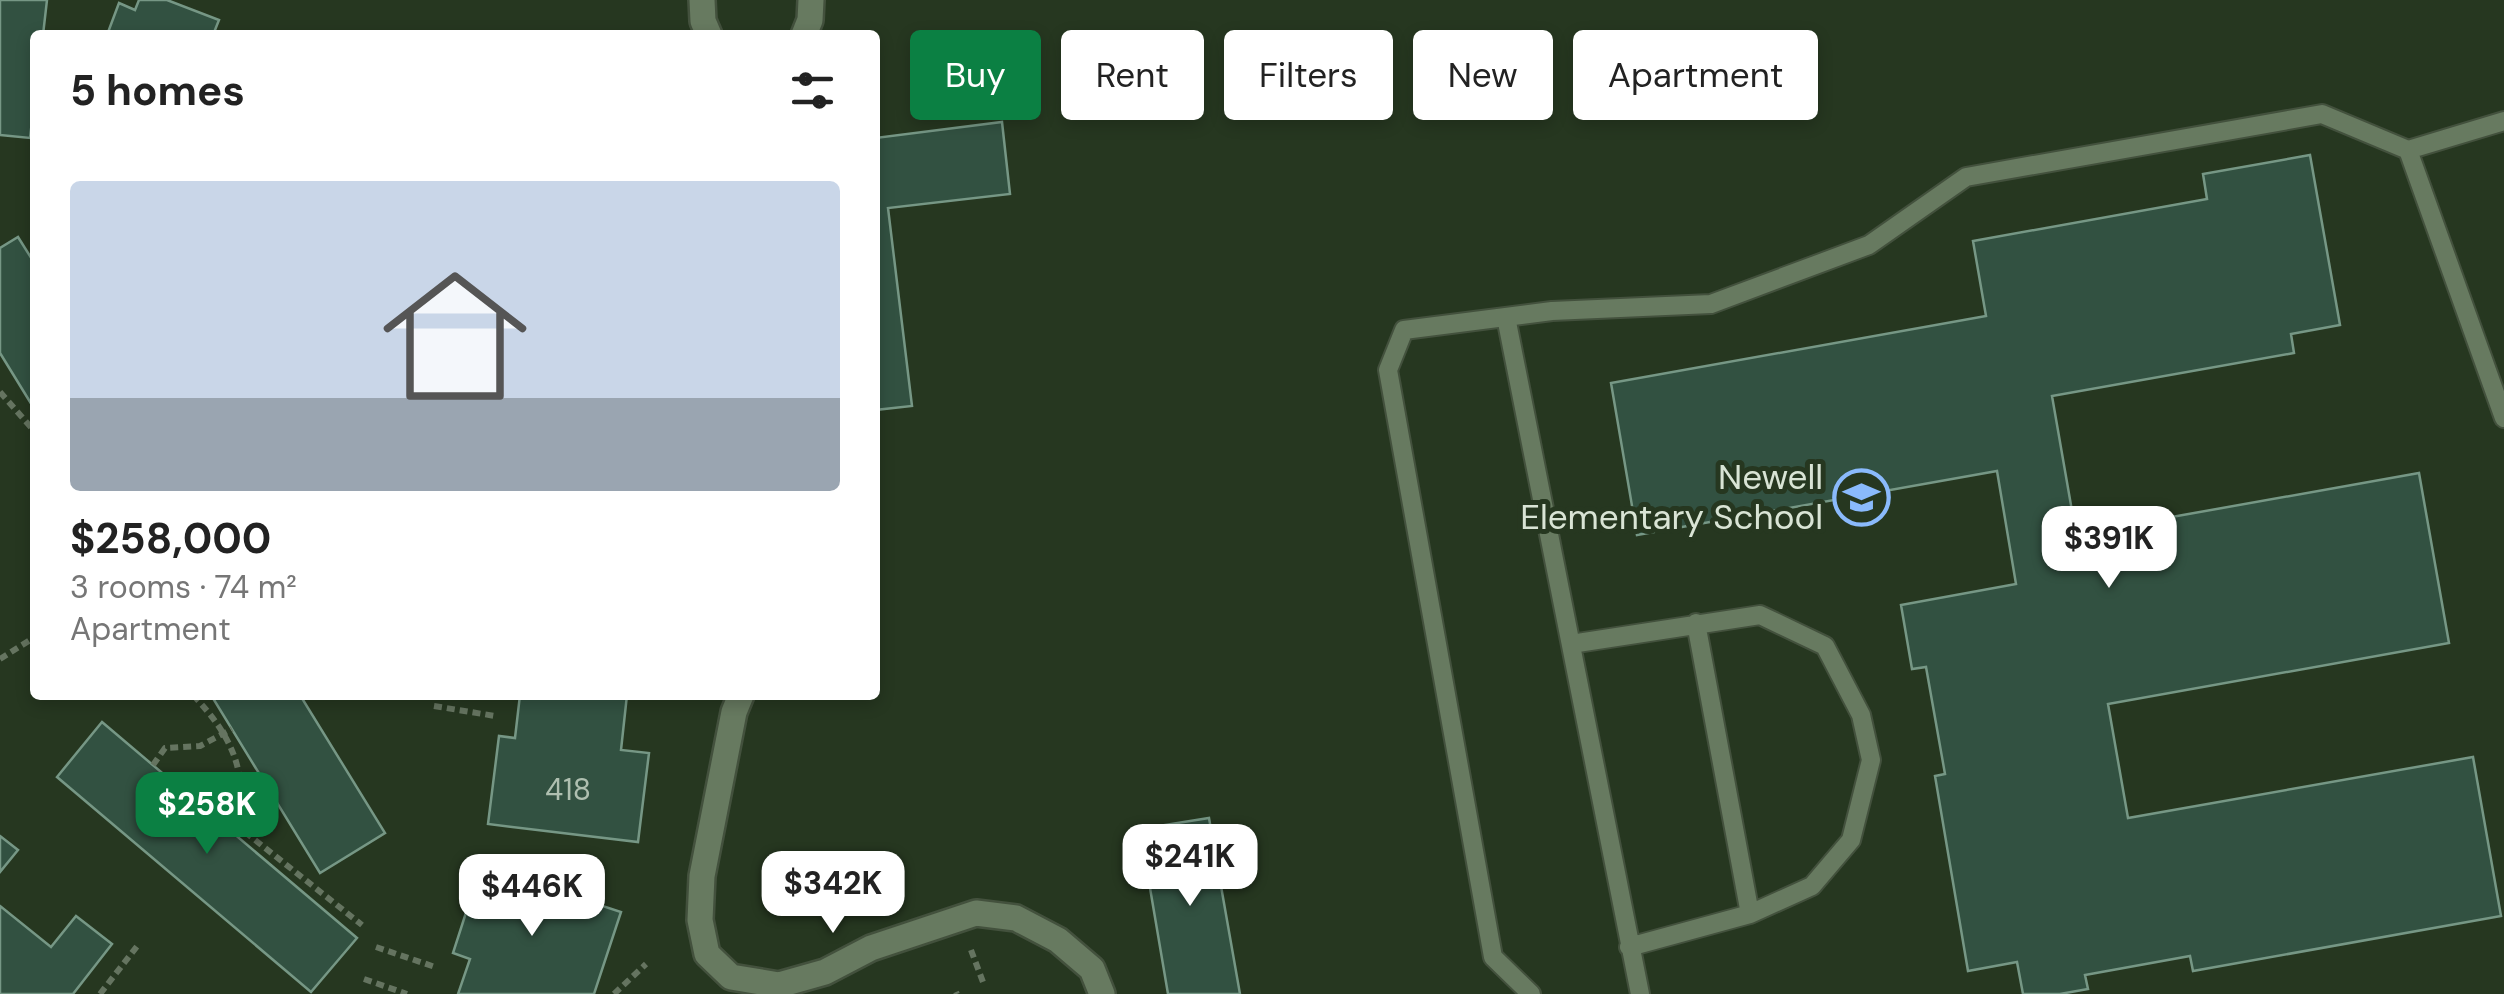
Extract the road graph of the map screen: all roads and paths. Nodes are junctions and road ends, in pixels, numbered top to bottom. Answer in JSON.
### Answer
{"nodes":[{"id":1,"x":702,"y":0,"type":"edge"},
{"id":2,"x":810,"y":0,"type":"edge"},
{"id":3,"x":707,"y":30,"type":"edge"},
{"id":4,"x":806,"y":30,"type":"edge"},
{"id":5,"x":2504,"y":122,"type":"edge"},
{"id":6,"x":2408,"y":150,"type":"junction"},
{"id":7,"x":1506,"y":317,"type":"junction"},
{"id":8,"x":0,"y":392,"type":"edge"},
{"id":9,"x":2504,"y":418,"type":"edge"},
{"id":10,"x":30,"y":426,"type":"edge"},
{"id":11,"x":1696,"y":624,"type":"junction"},
{"id":12,"x":30,"y":640,"type":"edge"},
{"id":13,"x":1570,"y":644,"type":"junction"},
{"id":14,"x":0,"y":659,"type":"edge"},
{"id":15,"x":196,"y":700,"type":"edge"},
{"id":16,"x":739,"y":700,"type":"edge"},
{"id":17,"x":434,"y":706,"type":"dead end"},
{"id":18,"x":495,"y":716,"type":"dead end"},
{"id":19,"x":232,"y":730,"type":"dead end"},
{"id":20,"x":224,"y":735,"type":"junction"},
{"id":21,"x":154,"y":766,"type":"dead end"},
{"id":22,"x":1750,"y":914,"type":"junction"},
{"id":23,"x":362,"y":925,"type":"dead end"},
{"id":24,"x":138,"y":945,"type":"dead end"},
{"id":25,"x":376,"y":947,"type":"dead end"},
{"id":26,"x":1629,"y":947,"type":"junction"},
{"id":27,"x":646,"y":964,"type":"dead end"},
{"id":28,"x":435,"y":967,"type":"dead end"},
{"id":29,"x":364,"y":980,"type":"dead end"},
{"id":30,"x":100,"y":994,"type":"edge"},
{"id":31,"x":406,"y":994,"type":"edge"},
{"id":32,"x":614,"y":994,"type":"edge"},
{"id":33,"x":1102,"y":994,"type":"edge"},
{"id":34,"x":1531,"y":994,"type":"edge"},
{"id":35,"x":1640,"y":994,"type":"edge"}],
"edges":[{"from":1,"to":3,"type":"street"},
{"from":2,"to":4,"type":"street"},
{"from":5,"to":6,"type":"lane"},
{"from":6,"to":7,"type":"lane"},
{"from":6,"to":9,"type":"lane"},
{"from":7,"to":13,"type":"lane"},
{"from":7,"to":34,"type":"lane"},
{"from":8,"to":10,"type":"path"},
{"from":11,"to":13,"type":"lane"},
{"from":11,"to":22,"type":"lane"},
{"from":11,"to":22,"type":"lane"},
{"from":12,"to":14,"type":"path"},
{"from":13,"to":26,"type":"lane"},
{"from":15,"to":20,"type":"path"},
{"from":16,"to":33,"type":"street"},
{"from":17,"to":18,"type":"path"},
{"from":19,"to":20,"type":"path"},
{"from":20,"to":21,"type":"path"},
{"from":20,"to":23,"type":"path"},
{"from":22,"to":26,"type":"lane"},
{"from":24,"to":30,"type":"path"},
{"from":25,"to":28,"type":"path"},
{"from":26,"to":35,"type":"lane"},
{"from":27,"to":32,"type":"path"},
{"from":29,"to":31,"type":"path"}]}
